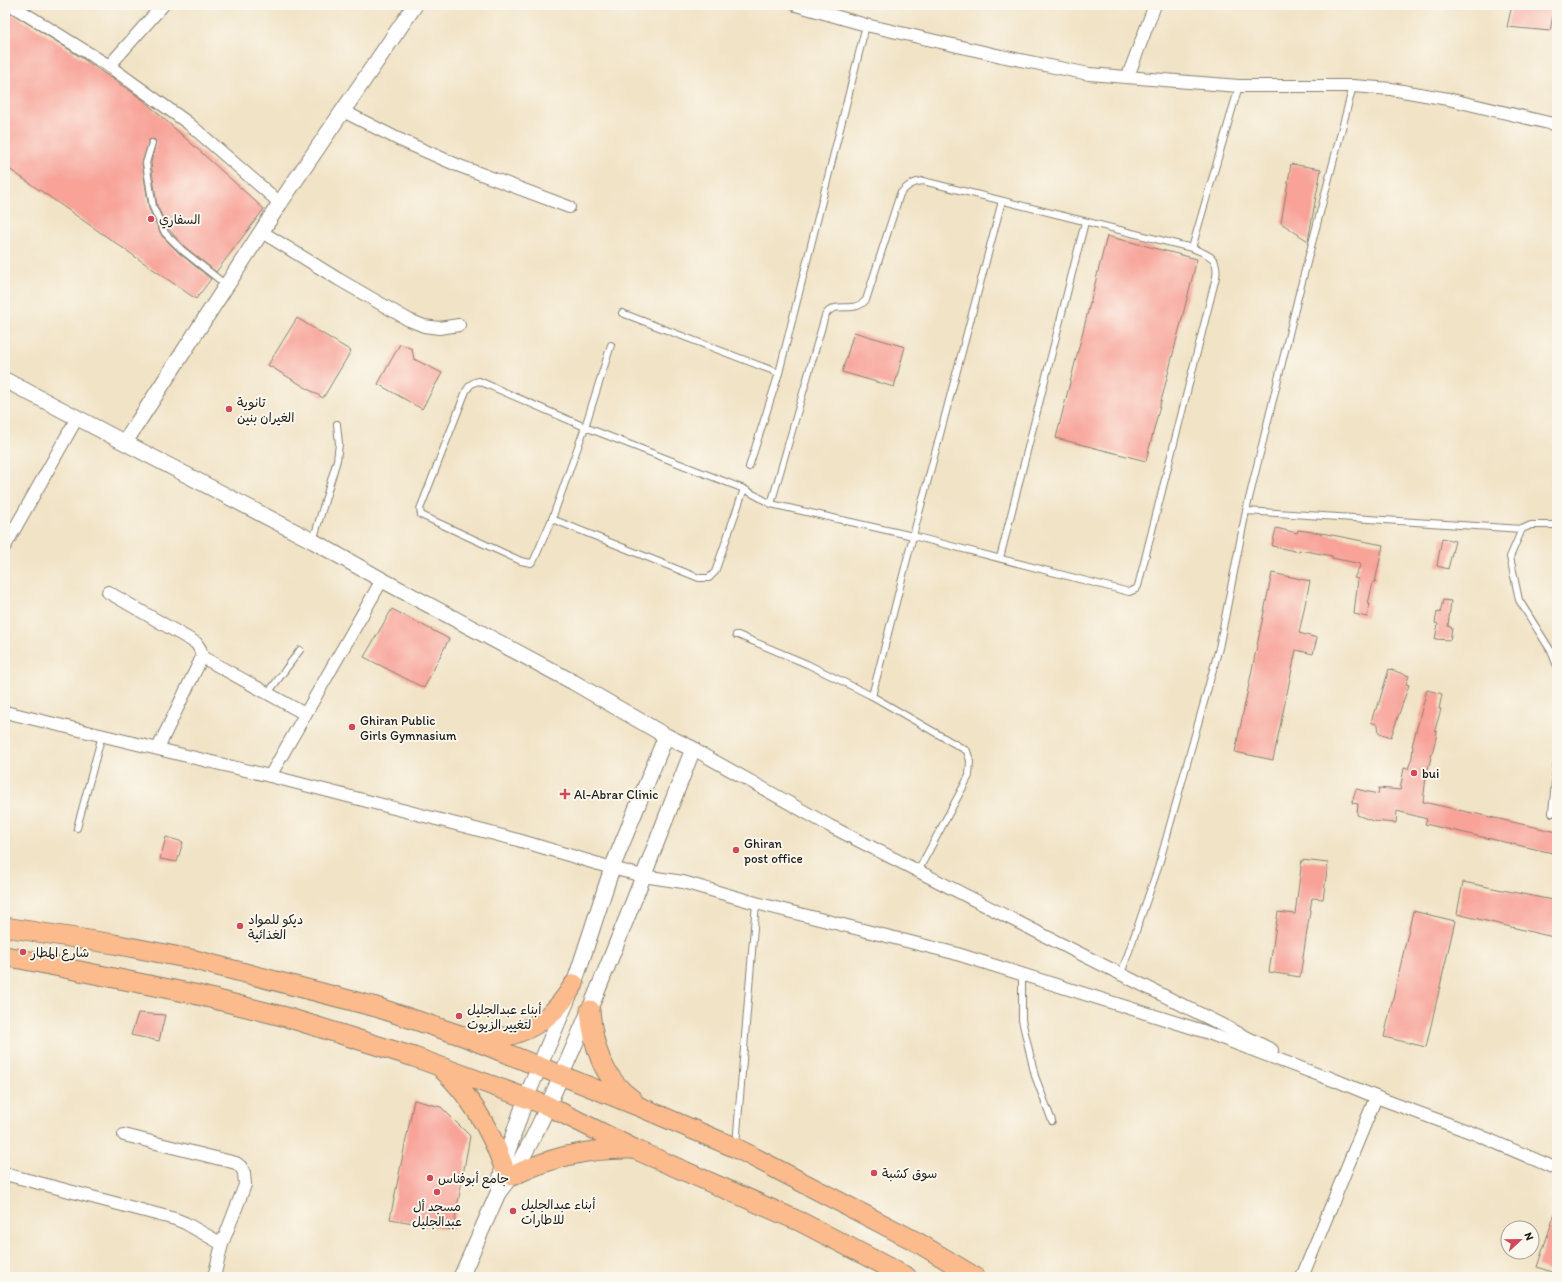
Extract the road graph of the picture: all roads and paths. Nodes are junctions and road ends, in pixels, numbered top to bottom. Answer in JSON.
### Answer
{"nodes":[{"id":1,"x":11,"y":5,"type":"edge"},
{"id":2,"x":162,"y":5,"type":"edge"},
{"id":3,"x":415,"y":5,"type":"edge"},
{"id":4,"x":796,"y":5,"type":"edge"},
{"id":5,"x":1155,"y":5,"type":"edge"},
{"id":6,"x":866,"y":25,"type":"junction"},
{"id":7,"x":109,"y":66,"type":"junction"},
{"id":8,"x":1128,"y":76,"type":"junction"},
{"id":9,"x":1239,"y":86,"type":"junction"},
{"id":10,"x":1353,"y":86,"type":"junction"},
{"id":11,"x":343,"y":111,"type":"junction"},
{"id":12,"x":1557,"y":125,"type":"edge"},
{"id":13,"x":152,"y":143,"type":"dead end"},
{"id":14,"x":1002,"y":201,"type":"junction"},
{"id":15,"x":280,"y":203,"type":"junction"},
{"id":16,"x":569,"y":207,"type":"dead end"},
{"id":17,"x":1085,"y":222,"type":"junction"},
{"id":18,"x":262,"y":232,"type":"junction"},
{"id":19,"x":1192,"y":248,"type":"junction"},
{"id":20,"x":227,"y":286,"type":"junction"},
{"id":21,"x":622,"y":313,"type":"dead end"},
{"id":22,"x":459,"y":325,"type":"dead end"},
{"id":23,"x":611,"y":345,"type":"dead end"},
{"id":24,"x":779,"y":373,"type":"junction"},
{"id":25,"x":5,"y":380,"type":"edge"},
{"id":26,"x":77,"y":418,"type":"junction"},
{"id":27,"x":337,"y":424,"type":"dead end"},
{"id":28,"x":585,"y":427,"type":"junction"},
{"id":29,"x":125,"y":442,"type":"junction"},
{"id":30,"x":748,"y":467,"type":"dead end"},
{"id":31,"x":744,"y":489,"type":"junction"},
{"id":32,"x":771,"y":504,"type":"junction"},
{"id":33,"x":1246,"y":511,"type":"junction"},
{"id":34,"x":552,"y":518,"type":"junction"},
{"id":35,"x":1557,"y":525,"type":"edge"},
{"id":36,"x":1522,"y":529,"type":"junction"},
{"id":37,"x":913,"y":536,"type":"junction"},
{"id":38,"x":313,"y":541,"type":"junction"},
{"id":39,"x":5,"y":546,"type":"edge"},
{"id":40,"x":1000,"y":558,"type":"junction"},
{"id":41,"x":382,"y":580,"type":"junction"},
{"id":42,"x":108,"y":592,"type":"dead end"},
{"id":43,"x":736,"y":635,"type":"dead end"},
{"id":44,"x":300,"y":650,"type":"dead end"},
{"id":45,"x":202,"y":657,"type":"junction"},
{"id":46,"x":1557,"y":666,"type":"edge"},
{"id":47,"x":268,"y":694,"type":"junction"},
{"id":48,"x":872,"y":696,"type":"junction"},
{"id":49,"x":5,"y":712,"type":"edge"},
{"id":50,"x":305,"y":714,"type":"junction"},
{"id":51,"x":102,"y":735,"type":"junction"},
{"id":52,"x":666,"y":736,"type":"junction"},
{"id":53,"x":158,"y":748,"type":"junction"},
{"id":54,"x":693,"y":749,"type":"junction"},
{"id":55,"x":1557,"y":761,"type":"edge"},
{"id":56,"x":270,"y":776,"type":"junction"},
{"id":57,"x":1552,"y":813,"type":"dead end"},
{"id":58,"x":77,"y":828,"type":"dead end"},
{"id":59,"x":612,"y":868,"type":"junction"},
{"id":60,"x":918,"y":871,"type":"junction"},
{"id":61,"x":643,"y":876,"type":"junction"},
{"id":62,"x":756,"y":903,"type":"junction"},
{"id":63,"x":5,"y":927,"type":"edge"},
{"id":64,"x":5,"y":956,"type":"edge"},
{"id":65,"x":1022,"y":973,"type":"junction"},
{"id":66,"x":1121,"y":974,"type":"junction"},
{"id":67,"x":574,"y":984,"type":"junction"},
{"id":68,"x":590,"y":1010,"type":"junction"},
{"id":69,"x":463,"y":1036,"type":"junction"},
{"id":70,"x":439,"y":1067,"type":"junction"},
{"id":71,"x":539,"y":1067,"type":"junction"},
{"id":72,"x":561,"y":1075,"type":"junction"},
{"id":73,"x":1335,"y":1081,"type":"junction"},
{"id":74,"x":1376,"y":1097,"type":"junction"},
{"id":75,"x":526,"y":1098,"type":"junction"},
{"id":76,"x":548,"y":1106,"type":"junction"},
{"id":77,"x":645,"y":1109,"type":"junction"},
{"id":78,"x":1052,"y":1121,"type":"dead end"},
{"id":79,"x":124,"y":1135,"type":"dead end"},
{"id":80,"x":736,"y":1148,"type":"junction"},
{"id":81,"x":634,"y":1149,"type":"junction"},
{"id":82,"x":1557,"y":1169,"type":"edge"},
{"id":83,"x":507,"y":1170,"type":"junction"},
{"id":84,"x":5,"y":1174,"type":"edge"},
{"id":85,"x":222,"y":1244,"type":"junction"},
{"id":86,"x":214,"y":1277,"type":"edge"},
{"id":87,"x":462,"y":1277,"type":"edge"},
{"id":88,"x":907,"y":1277,"type":"edge"},
{"id":89,"x":975,"y":1277,"type":"edge"},
{"id":90,"x":1302,"y":1277,"type":"edge"}],
"edges":[{"from":1,"to":7,"type":"street"},
{"from":2,"to":7,"type":"street"},
{"from":3,"to":11,"type":"street"},
{"from":4,"to":6,"type":"street"},
{"from":5,"to":8,"type":"street"},
{"from":6,"to":8,"type":"street"},
{"from":6,"to":24,"type":"lane"},
{"from":7,"to":15,"type":"street"},
{"from":8,"to":9,"type":"street"},
{"from":9,"to":10,"type":"street"},
{"from":9,"to":19,"type":"lane"},
{"from":10,"to":12,"type":"street"},
{"from":10,"to":33,"type":"lane"},
{"from":11,"to":15,"type":"street"},
{"from":11,"to":16,"type":"street"},
{"from":13,"to":20,"type":"lane"},
{"from":14,"to":17,"type":"lane"},
{"from":14,"to":32,"type":"lane"},
{"from":14,"to":37,"type":"lane"},
{"from":15,"to":18,"type":"street"},
{"from":17,"to":19,"type":"lane"},
{"from":17,"to":40,"type":"lane"},
{"from":18,"to":20,"type":"street"},
{"from":18,"to":22,"type":"street"},
{"from":19,"to":40,"type":"lane"},
{"from":20,"to":29,"type":"street"},
{"from":21,"to":24,"type":"lane"},
{"from":23,"to":28,"type":"lane"},
{"from":24,"to":30,"type":"lane"},
{"from":25,"to":26,"type":"street"},
{"from":26,"to":29,"type":"street"},
{"from":26,"to":39,"type":"street"},
{"from":27,"to":38,"type":"lane"},
{"from":28,"to":31,"type":"lane"},
{"from":28,"to":34,"type":"lane"},
{"from":28,"to":34,"type":"lane"},
{"from":29,"to":38,"type":"street"},
{"from":31,"to":32,"type":"lane"},
{"from":31,"to":34,"type":"lane"},
{"from":32,"to":37,"type":"lane"},
{"from":33,"to":36,"type":"lane"},
{"from":33,"to":66,"type":"lane"},
{"from":35,"to":36,"type":"lane"},
{"from":36,"to":46,"type":"lane"},
{"from":37,"to":40,"type":"lane"},
{"from":37,"to":48,"type":"lane"},
{"from":38,"to":41,"type":"street"},
{"from":41,"to":50,"type":"street"},
{"from":41,"to":52,"type":"street"},
{"from":42,"to":45,"type":"street"},
{"from":43,"to":48,"type":"lane"},
{"from":44,"to":47,"type":"lane"},
{"from":45,"to":47,"type":"street"},
{"from":45,"to":53,"type":"street"},
{"from":47,"to":50,"type":"street"},
{"from":48,"to":60,"type":"lane"},
{"from":49,"to":51,"type":"street"},
{"from":50,"to":56,"type":"street"},
{"from":51,"to":53,"type":"street"},
{"from":51,"to":58,"type":"lane"},
{"from":52,"to":54,"type":"street"},
{"from":52,"to":59,"type":"street"},
{"from":53,"to":56,"type":"street"},
{"from":54,"to":60,"type":"street"},
{"from":54,"to":61,"type":"street"},
{"from":55,"to":57,"type":"lane"},
{"from":56,"to":59,"type":"street"},
{"from":59,"to":61,"type":"street"},
{"from":59,"to":67,"type":"street"},
{"from":60,"to":66,"type":"street"},
{"from":61,"to":62,"type":"street"},
{"from":61,"to":68,"type":"street"},
{"from":62,"to":65,"type":"street"},
{"from":62,"to":80,"type":"lane"},
{"from":63,"to":69,"type":"main road"},
{"from":64,"to":70,"type":"main road"},
{"from":65,"to":73,"type":"street"},
{"from":65,"to":78,"type":"lane"},
{"from":66,"to":73,"type":"street"},
{"from":67,"to":69,"type":"main road"},
{"from":67,"to":71,"type":"street"},
{"from":68,"to":72,"type":"street"},
{"from":68,"to":77,"type":"main road"},
{"from":69,"to":71,"type":"main road"},
{"from":70,"to":75,"type":"main road"},
{"from":70,"to":83,"type":"main road"},
{"from":71,"to":72,"type":"main road"},
{"from":71,"to":75,"type":"street"},
{"from":72,"to":76,"type":"street"},
{"from":72,"to":77,"type":"main road"},
{"from":73,"to":74,"type":"street"},
{"from":74,"to":82,"type":"street"},
{"from":74,"to":90,"type":"street"},
{"from":75,"to":76,"type":"main road"},
{"from":75,"to":83,"type":"street"},
{"from":76,"to":81,"type":"main road"},
{"from":76,"to":83,"type":"street"},
{"from":77,"to":80,"type":"main road"},
{"from":79,"to":85,"type":"street"},
{"from":80,"to":89,"type":"main road"},
{"from":81,"to":83,"type":"main road"},
{"from":81,"to":88,"type":"main road"},
{"from":83,"to":87,"type":"street"},
{"from":84,"to":85,"type":"street"},
{"from":85,"to":86,"type":"street"}]}
